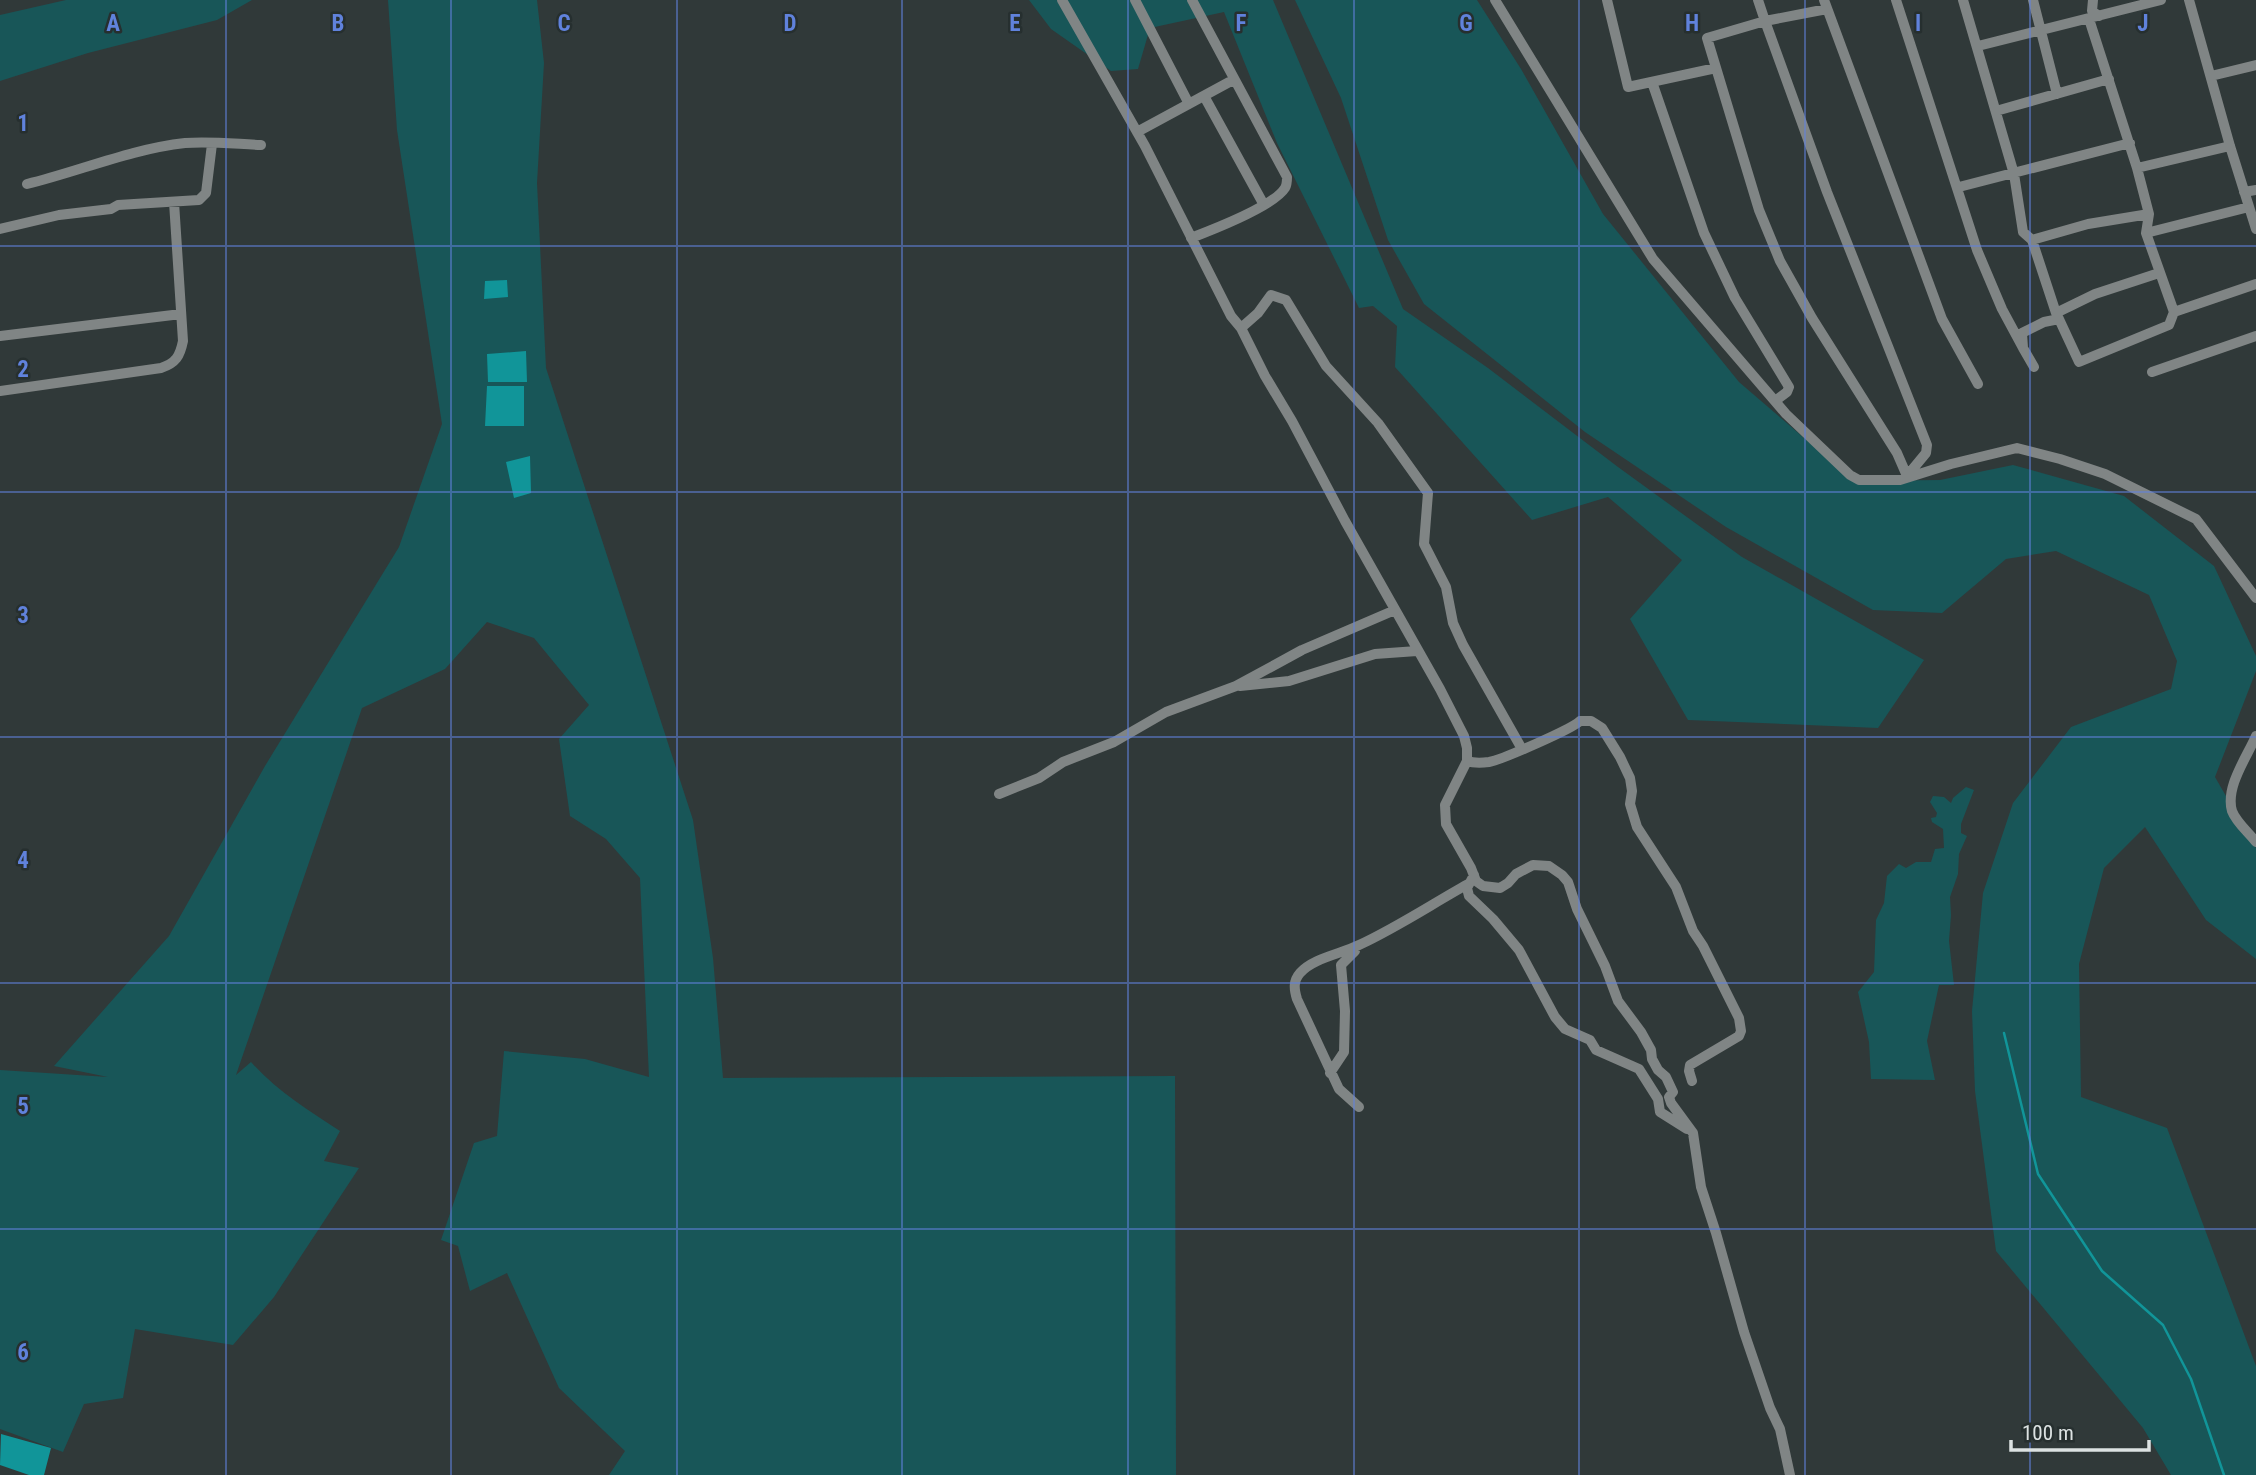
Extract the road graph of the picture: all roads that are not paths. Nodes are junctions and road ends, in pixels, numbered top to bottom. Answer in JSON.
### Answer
{"nodes":[{"id":1,"x":1062,"y":0,"type":"edge"},
{"id":2,"x":1135,"y":0,"type":"edge"},
{"id":3,"x":1192,"y":0,"type":"edge"},
{"id":4,"x":1495,"y":0,"type":"edge"},
{"id":5,"x":1606,"y":0,"type":"edge"},
{"id":6,"x":1758,"y":0,"type":"edge"},
{"id":7,"x":1896,"y":0,"type":"edge"},
{"id":8,"x":1963,"y":0,"type":"edge"},
{"id":9,"x":2033,"y":0,"type":"edge"},
{"id":10,"x":2093,"y":0,"type":"edge"},
{"id":11,"x":2161,"y":0,"type":"edge"},
{"id":12,"x":2189,"y":0,"type":"edge"},
{"id":13,"x":1825,"y":4,"type":"edge"},
{"id":14,"x":2094,"y":17,"type":"junction"},
{"id":15,"x":1765,"y":21,"type":"junction"},
{"id":16,"x":2041,"y":30,"type":"junction"},
{"id":17,"x":1978,"y":46,"type":"junction"},
{"id":18,"x":2256,"y":65,"type":"edge"},
{"id":19,"x":1716,"y":68,"type":"junction"},
{"id":20,"x":2211,"y":76,"type":"junction"},
{"id":21,"x":2109,"y":79,"type":"junction"},
{"id":22,"x":1233,"y":80,"type":"junction"},
{"id":23,"x":1652,"y":82,"type":"junction"},
{"id":24,"x":2057,"y":94,"type":"junction"},
{"id":25,"x":1204,"y":96,"type":"junction"},
{"id":26,"x":1189,"y":104,"type":"junction"},
{"id":27,"x":1996,"y":111,"type":"junction"},
{"id":28,"x":1137,"y":132,"type":"junction"},
{"id":29,"x":2130,"y":143,"type":"junction"},
{"id":30,"x":212,"y":144,"type":"junction"},
{"id":31,"x":261,"y":145,"type":"dead end"},
{"id":32,"x":2230,"y":146,"type":"junction"},
{"id":33,"x":2137,"y":168,"type":"junction"},
{"id":34,"x":2014,"y":174,"type":"junction"},
{"id":35,"x":27,"y":184,"type":"dead end"},
{"id":36,"x":1959,"y":187,"type":"junction"},
{"id":37,"x":2256,"y":190,"type":"edge"},
{"id":38,"x":2244,"y":192,"type":"junction"},
{"id":39,"x":174,"y":202,"type":"junction"},
{"id":40,"x":1264,"y":205,"type":"junction"},
{"id":41,"x":2249,"y":207,"type":"junction"},
{"id":42,"x":2149,"y":214,"type":"junction"},
{"id":43,"x":0,"y":229,"type":"edge"},
{"id":44,"x":2256,"y":229,"type":"edge"},
{"id":45,"x":2146,"y":233,"type":"junction"},
{"id":46,"x":1191,"y":238,"type":"junction"},
{"id":47,"x":2032,"y":240,"type":"junction"},
{"id":48,"x":2159,"y":272,"type":"junction"},
{"id":49,"x":2256,"y":284,"type":"edge"},
{"id":50,"x":2174,"y":312,"type":"junction"},
{"id":51,"x":181,"y":313,"type":"junction"},
{"id":52,"x":2057,"y":316,"type":"junction"},
{"id":53,"x":1241,"y":328,"type":"junction"},
{"id":54,"x":0,"y":336,"type":"edge"},
{"id":55,"x":2256,"y":336,"type":"edge"},
{"id":56,"x":2023,"y":348,"type":"junction"},
{"id":57,"x":2034,"y":367,"type":"dead end"},
{"id":58,"x":2152,"y":372,"type":"dead end"},
{"id":59,"x":1978,"y":384,"type":"dead end"},
{"id":60,"x":0,"y":391,"type":"edge"},
{"id":61,"x":1774,"y":401,"type":"junction"},
{"id":62,"x":1907,"y":476,"type":"junction"},
{"id":63,"x":2256,"y":597,"type":"edge"},
{"id":64,"x":1395,"y":610,"type":"junction"},
{"id":65,"x":1417,"y":651,"type":"junction"},
{"id":66,"x":1236,"y":686,"type":"junction"},
{"id":67,"x":2256,"y":736,"type":"edge"},
{"id":68,"x":1522,"y":749,"type":"junction"},
{"id":69,"x":1466,"y":761,"type":"junction"},
{"id":70,"x":999,"y":794,"type":"dead end"},
{"id":71,"x":2256,"y":842,"type":"edge"},
{"id":72,"x":1471,"y":879,"type":"junction"},
{"id":73,"x":1361,"y":945,"type":"junction"},
{"id":74,"x":1331,"y":1073,"type":"junction"},
{"id":75,"x":1692,"y":1081,"type":"dead end"},
{"id":76,"x":1359,"y":1107,"type":"dead end"},
{"id":77,"x":1693,"y":1133,"type":"junction"},
{"id":78,"x":1790,"y":1475,"type":"edge"}],
"edges":[{"from":1,"to":28,"type":"street"},
{"from":2,"to":26,"type":"street"},
{"from":3,"to":22,"type":"street"},
{"from":4,"to":61,"type":"street"},
{"from":5,"to":23,"type":"street"},
{"from":6,"to":15,"type":"street"},
{"from":7,"to":36,"type":"street"},
{"from":8,"to":17,"type":"street"},
{"from":9,"to":16,"type":"street"},
{"from":10,"to":14,"type":"street"},
{"from":11,"to":14,"type":"street"},
{"from":12,"to":20,"type":"street"},
{"from":13,"to":15,"type":"street"},
{"from":13,"to":59,"type":"street"},
{"from":14,"to":16,"type":"street"},
{"from":14,"to":21,"type":"street"},
{"from":15,"to":19,"type":"street"},
{"from":15,"to":62,"type":"street"},
{"from":16,"to":17,"type":"street"},
{"from":16,"to":24,"type":"street"},
{"from":17,"to":27,"type":"street"},
{"from":18,"to":20,"type":"street"},
{"from":19,"to":23,"type":"street"},
{"from":19,"to":62,"type":"street"},
{"from":20,"to":32,"type":"street"},
{"from":21,"to":24,"type":"street"},
{"from":21,"to":29,"type":"street"},
{"from":22,"to":25,"type":"street"},
{"from":22,"to":40,"type":"street"},
{"from":23,"to":61,"type":"street"},
{"from":24,"to":27,"type":"street"},
{"from":25,"to":26,"type":"street"},
{"from":25,"to":40,"type":"street"},
{"from":26,"to":28,"type":"street"},
{"from":27,"to":34,"type":"street"},
{"from":28,"to":46,"type":"street"},
{"from":29,"to":33,"type":"street"},
{"from":29,"to":34,"type":"street"},
{"from":30,"to":31,"type":"street"},
{"from":30,"to":35,"type":"street"},
{"from":30,"to":39,"type":"street"},
{"from":32,"to":33,"type":"street"},
{"from":32,"to":38,"type":"street"},
{"from":33,"to":42,"type":"street"},
{"from":34,"to":36,"type":"street"},
{"from":34,"to":47,"type":"street"},
{"from":36,"to":56,"type":"street"},
{"from":37,"to":38,"type":"street"},
{"from":38,"to":41,"type":"street"},
{"from":39,"to":43,"type":"street"},
{"from":39,"to":51,"type":"street"},
{"from":40,"to":46,"type":"street"},
{"from":41,"to":44,"type":"street"},
{"from":41,"to":45,"type":"street"},
{"from":42,"to":45,"type":"street"},
{"from":42,"to":47,"type":"street"},
{"from":45,"to":48,"type":"street"},
{"from":46,"to":53,"type":"street"},
{"from":47,"to":52,"type":"street"},
{"from":48,"to":50,"type":"street"},
{"from":48,"to":52,"type":"street"},
{"from":49,"to":50,"type":"street"},
{"from":50,"to":52,"type":"street"},
{"from":51,"to":54,"type":"street"},
{"from":51,"to":60,"type":"street"},
{"from":52,"to":56,"type":"street"},
{"from":53,"to":64,"type":"street"},
{"from":53,"to":68,"type":"street"},
{"from":55,"to":58,"type":"street"},
{"from":56,"to":57,"type":"street"},
{"from":61,"to":62,"type":"street"},
{"from":62,"to":63,"type":"street"},
{"from":64,"to":65,"type":"street"},
{"from":64,"to":66,"type":"street"},
{"from":65,"to":66,"type":"street"},
{"from":65,"to":69,"type":"street"},
{"from":66,"to":70,"type":"street"},
{"from":67,"to":71,"type":"street"},
{"from":68,"to":69,"type":"street"},
{"from":68,"to":75,"type":"street"},
{"from":69,"to":72,"type":"street"},
{"from":72,"to":73,"type":"street"},
{"from":72,"to":77,"type":"street"},
{"from":72,"to":77,"type":"street"},
{"from":73,"to":74,"type":"street"},
{"from":73,"to":74,"type":"street"},
{"from":74,"to":76,"type":"street"},
{"from":77,"to":78,"type":"street"}]}
